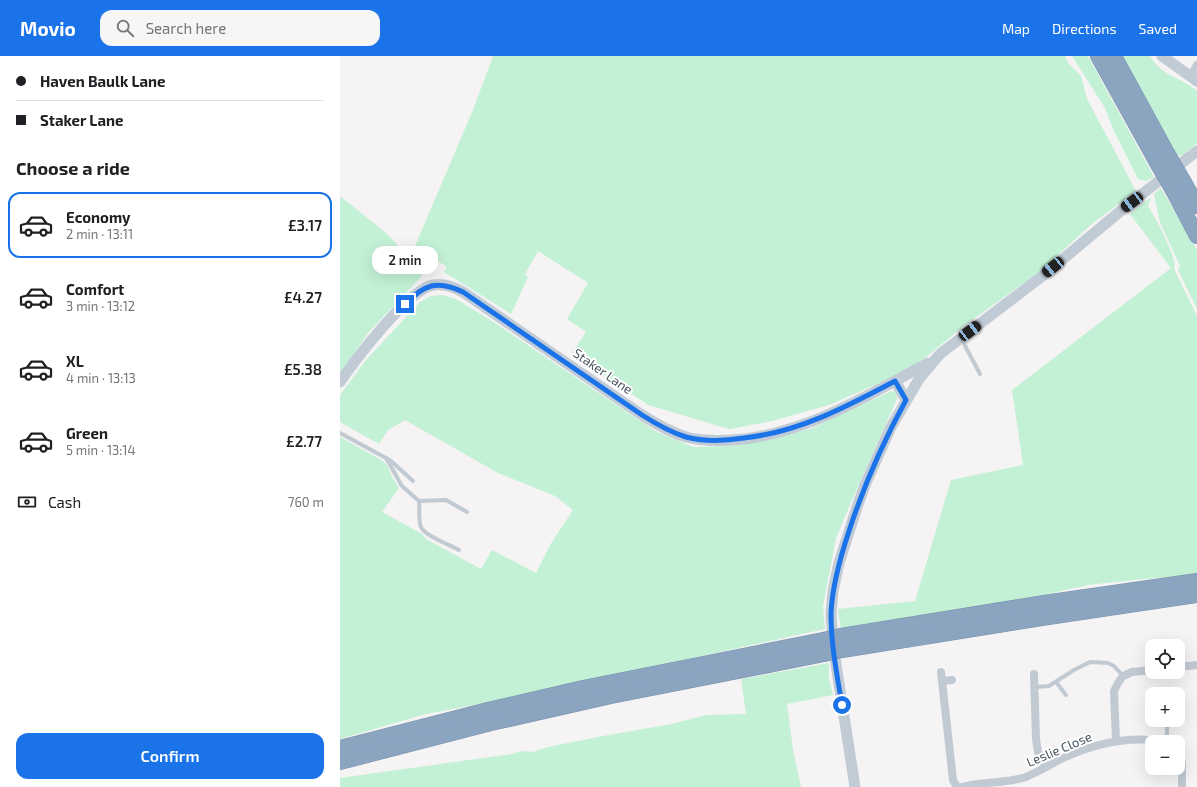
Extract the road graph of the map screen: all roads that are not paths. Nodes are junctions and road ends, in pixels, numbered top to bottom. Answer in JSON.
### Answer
{"nodes":[{"id":1,"x":1098,"y":56,"type":"edge"},
{"id":2,"x":1114,"y":56,"type":"edge"},
{"id":3,"x":1162,"y":56,"type":"edge"},
{"id":4,"x":1197,"y":65,"type":"edge"},
{"id":5,"x":1194,"y":79,"type":"edge"},
{"id":6,"x":1197,"y":151,"type":"edge"},
{"id":7,"x":1162,"y":157,"type":"junction"},
{"id":8,"x":1179,"y":188,"type":"junction"},
{"id":9,"x":1197,"y":206,"type":"edge"},
{"id":10,"x":1197,"y":236,"type":"edge"},
{"id":11,"x":961,"y":337,"type":"junction"},
{"id":12,"x":934,"y":360,"type":"junction"},
{"id":13,"x":980,"y":374,"type":"dead end"},
{"id":14,"x":895,"y":381,"type":"junction"},
{"id":15,"x":340,"y":382,"type":"edge"},
{"id":16,"x":906,"y":400,"type":"junction"},
{"id":17,"x":340,"y":433,"type":"edge"},
{"id":18,"x":386,"y":458,"type":"junction"},
{"id":19,"x":413,"y":481,"type":"dead end"},
{"id":20,"x":419,"y":501,"type":"junction"},
{"id":21,"x":467,"y":512,"type":"dead end"},
{"id":22,"x":459,"y":550,"type":"dead end"},
{"id":23,"x":1197,"y":581,"type":"edge"},
{"id":24,"x":1197,"y":595,"type":"edge"},
{"id":25,"x":841,"y":643,"type":"junction"},
{"id":26,"x":824,"y":647,"type":"junction"},
{"id":27,"x":1197,"y":665,"type":"edge"},
{"id":28,"x":1185,"y":666,"type":"edge"},
{"id":29,"x":1145,"y":671,"type":"edge"},
{"id":30,"x":941,"y":672,"type":"dead end"},
{"id":31,"x":1034,"y":674,"type":"dead end"},
{"id":32,"x":1123,"y":676,"type":"junction"},
{"id":33,"x":952,"y":680,"type":"dead end"},
{"id":34,"x":942,"y":681,"type":"junction"},
{"id":35,"x":1056,"y":682,"type":"junction"},
{"id":36,"x":1026,"y":684,"type":"dead end"},
{"id":37,"x":1035,"y":686,"type":"junction"},
{"id":38,"x":1066,"y":695,"type":"dead end"},
{"id":39,"x":1145,"y":740,"type":"edge"},
{"id":40,"x":1116,"y":741,"type":"junction"},
{"id":41,"x":340,"y":748,"type":"edge"},
{"id":42,"x":340,"y":762,"type":"edge"},
{"id":43,"x":1046,"y":767,"type":"junction"},
{"id":44,"x":1182,"y":775,"type":"edge"},
{"id":45,"x":854,"y":787,"type":"edge"},
{"id":46,"x":957,"y":787,"type":"edge"},
{"id":47,"x":962,"y":787,"type":"edge"},
{"id":48,"x":1182,"y":787,"type":"edge"}],
"edges":[{"from":1,"to":7,"type":"highway"},
{"from":2,"to":7,"type":"highway"},
{"from":3,"to":5,"type":"street"},
{"from":4,"to":5,"type":"street"},
{"from":6,"to":11,"type":"street"},
{"from":7,"to":8,"type":"highway","bridge":true},
{"from":8,"to":9,"type":"highway"},
{"from":8,"to":10,"type":"highway"},
{"from":11,"to":12,"type":"street"},
{"from":11,"to":13,"type":"lane"},
{"from":12,"to":14,"type":"street","name":"Staker Lane"},
{"from":12,"to":16,"type":"street"},
{"from":14,"to":15,"type":"street","name":"Staker Lane"},
{"from":14,"to":16,"type":"street"},
{"from":16,"to":45,"type":"street"},
{"from":17,"to":18,"type":"lane"},
{"from":18,"to":19,"type":"lane"},
{"from":18,"to":20,"type":"lane"},
{"from":20,"to":21,"type":"lane"},
{"from":20,"to":22,"type":"lane"},
{"from":23,"to":25,"type":"highway"},
{"from":24,"to":25,"type":"highway"},
{"from":25,"to":26,"type":"highway","bridge":true},
{"from":26,"to":41,"type":"highway"},
{"from":26,"to":42,"type":"highway"},
{"from":27,"to":28,"type":"street"},
{"from":29,"to":32,"type":"street"},
{"from":30,"to":34,"type":"street"},
{"from":31,"to":37,"type":"street"},
{"from":32,"to":35,"type":"lane"},
{"from":32,"to":40,"type":"street"},
{"from":33,"to":34,"type":"street"},
{"from":34,"to":46,"type":"street"},
{"from":35,"to":37,"type":"lane"},
{"from":35,"to":38,"type":"lane"},
{"from":36,"to":37,"type":"street"},
{"from":37,"to":43,"type":"street"},
{"from":39,"to":40,"type":"street","name":"Leslie Close"},
{"from":40,"to":43,"type":"street","name":"Leslie Close"},
{"from":43,"to":47,"type":"street","name":"Leslie Close"},
{"from":44,"to":48,"type":"street"}]}
